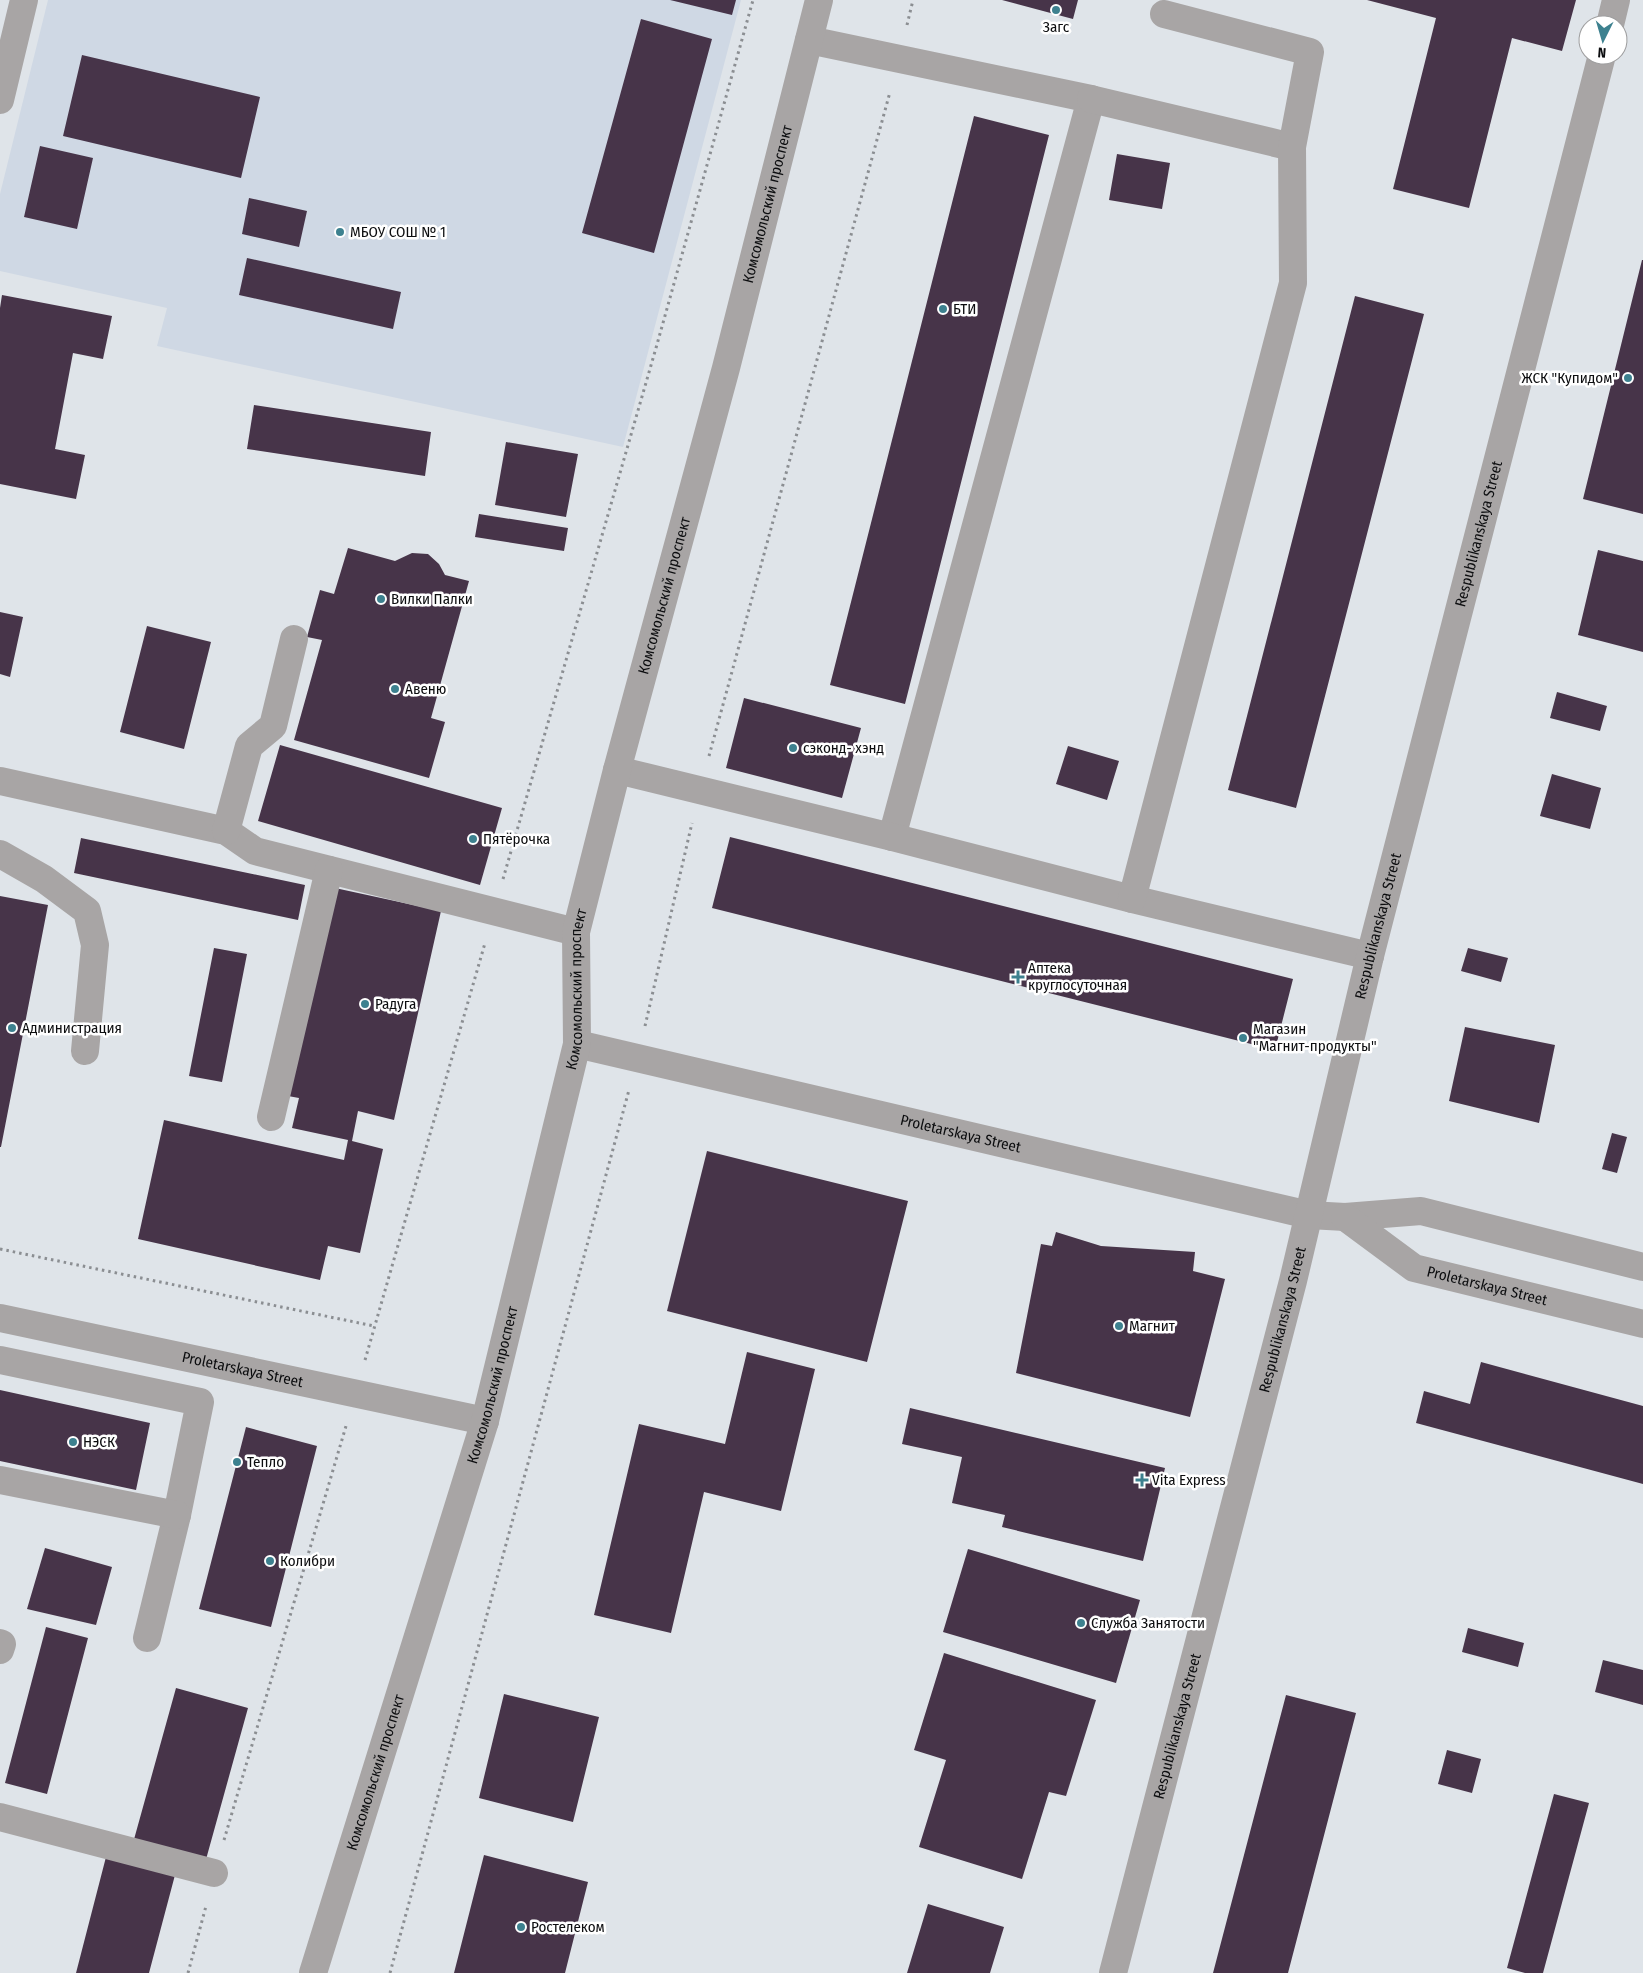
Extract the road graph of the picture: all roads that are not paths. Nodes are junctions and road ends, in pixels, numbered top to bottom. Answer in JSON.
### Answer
{"nodes":[{"id":1,"x":24,"y":0,"type":"edge"},
{"id":2,"x":819,"y":0,"type":"edge"},
{"id":3,"x":1616,"y":0,"type":"edge"},
{"id":4,"x":1164,"y":14,"type":"dead end"},
{"id":5,"x":1612,"y":15,"type":"edge"},
{"id":6,"x":809,"y":40,"type":"junction"},
{"id":7,"x":1599,"y":65,"type":"edge"},
{"id":8,"x":1091,"y":99,"type":"junction"},
{"id":9,"x":0,"y":100,"type":"edge"},
{"id":10,"x":1292,"y":147,"type":"junction"},
{"id":11,"x":294,"y":639,"type":"dead end"},
{"id":12,"x":617,"y":770,"type":"junction"},
{"id":13,"x":0,"y":781,"type":"edge"},
{"id":14,"x":226,"y":831,"type":"junction"},
{"id":15,"x":892,"y":837,"type":"junction"},
{"id":16,"x":0,"y":854,"type":"edge"},
{"id":17,"x":329,"y":870,"type":"junction"},
{"id":18,"x":1132,"y":899,"type":"junction"},
{"id":19,"x":576,"y":932,"type":"junction"},
{"id":20,"x":1370,"y":956,"type":"junction"},
{"id":21,"x":577,"y":1044,"type":"junction"},
{"id":22,"x":85,"y":1052,"type":"dead end"},
{"id":23,"x":271,"y":1117,"type":"dead end"},
{"id":24,"x":1309,"y":1215,"type":"junction"},
{"id":25,"x":1345,"y":1217,"type":"junction"},
{"id":26,"x":1643,"y":1267,"type":"edge"},
{"id":27,"x":0,"y":1318,"type":"edge"},
{"id":28,"x":1643,"y":1324,"type":"edge"},
{"id":29,"x":0,"y":1360,"type":"edge"},
{"id":30,"x":485,"y":1421,"type":"junction"},
{"id":31,"x":0,"y":1480,"type":"edge"},
{"id":32,"x":177,"y":1515,"type":"junction"},
{"id":33,"x":147,"y":1638,"type":"dead end"},
{"id":34,"x":0,"y":1643,"type":"edge"},
{"id":35,"x":0,"y":1650,"type":"edge"},
{"id":36,"x":0,"y":1817,"type":"edge"},
{"id":37,"x":214,"y":1873,"type":"road end"},
{"id":38,"x":313,"y":1973,"type":"edge"},
{"id":39,"x":1113,"y":1973,"type":"edge"}],
"edges":[{"from":1,"to":9,"type":"street"},
{"from":2,"to":6,"type":"street","name":"Комсомольский проспект"},
{"from":3,"to":5,"type":"street"},
{"from":4,"to":10,"type":"street"},
{"from":6,"to":8,"type":"street"},
{"from":6,"to":12,"type":"street","name":"Комсомольский проспект"},
{"from":7,"to":20,"type":"street","name":"Respublikanskaya Street"},
{"from":8,"to":10,"type":"street"},
{"from":8,"to":15,"type":"street"},
{"from":10,"to":18,"type":"street"},
{"from":11,"to":14,"type":"street"},
{"from":12,"to":15,"type":"street"},
{"from":12,"to":19,"type":"street","name":"Комсомольский проспект"},
{"from":13,"to":14,"type":"street"},
{"from":14,"to":17,"type":"street"},
{"from":15,"to":18,"type":"street"},
{"from":16,"to":22,"type":"street"},
{"from":17,"to":19,"type":"street"},
{"from":17,"to":23,"type":"street"},
{"from":18,"to":20,"type":"street"},
{"from":19,"to":21,"type":"street","name":"Комсомольский проспект"},
{"from":20,"to":24,"type":"street","name":"Respublikanskaya Street"},
{"from":21,"to":24,"type":"street","name":"Proletarskaya Street"},
{"from":21,"to":30,"type":"street","name":"Комсомольский проспект"},
{"from":24,"to":25,"type":"street","name":"Proletarskaya Street"},
{"from":24,"to":39,"type":"street","name":"Respublikanskaya Street"},
{"from":25,"to":26,"type":"street","name":"Proletarskaya Street"},
{"from":25,"to":28,"type":"street","name":"Proletarskaya Street"},
{"from":27,"to":30,"type":"street","name":"Proletarskaya Street"},
{"from":29,"to":32,"type":"street"},
{"from":30,"to":38,"type":"street","name":"Комсомольский проспект"},
{"from":31,"to":32,"type":"street"},
{"from":32,"to":33,"type":"street"},
{"from":34,"to":35,"type":"street"},
{"from":36,"to":37,"type":"street"}]}
